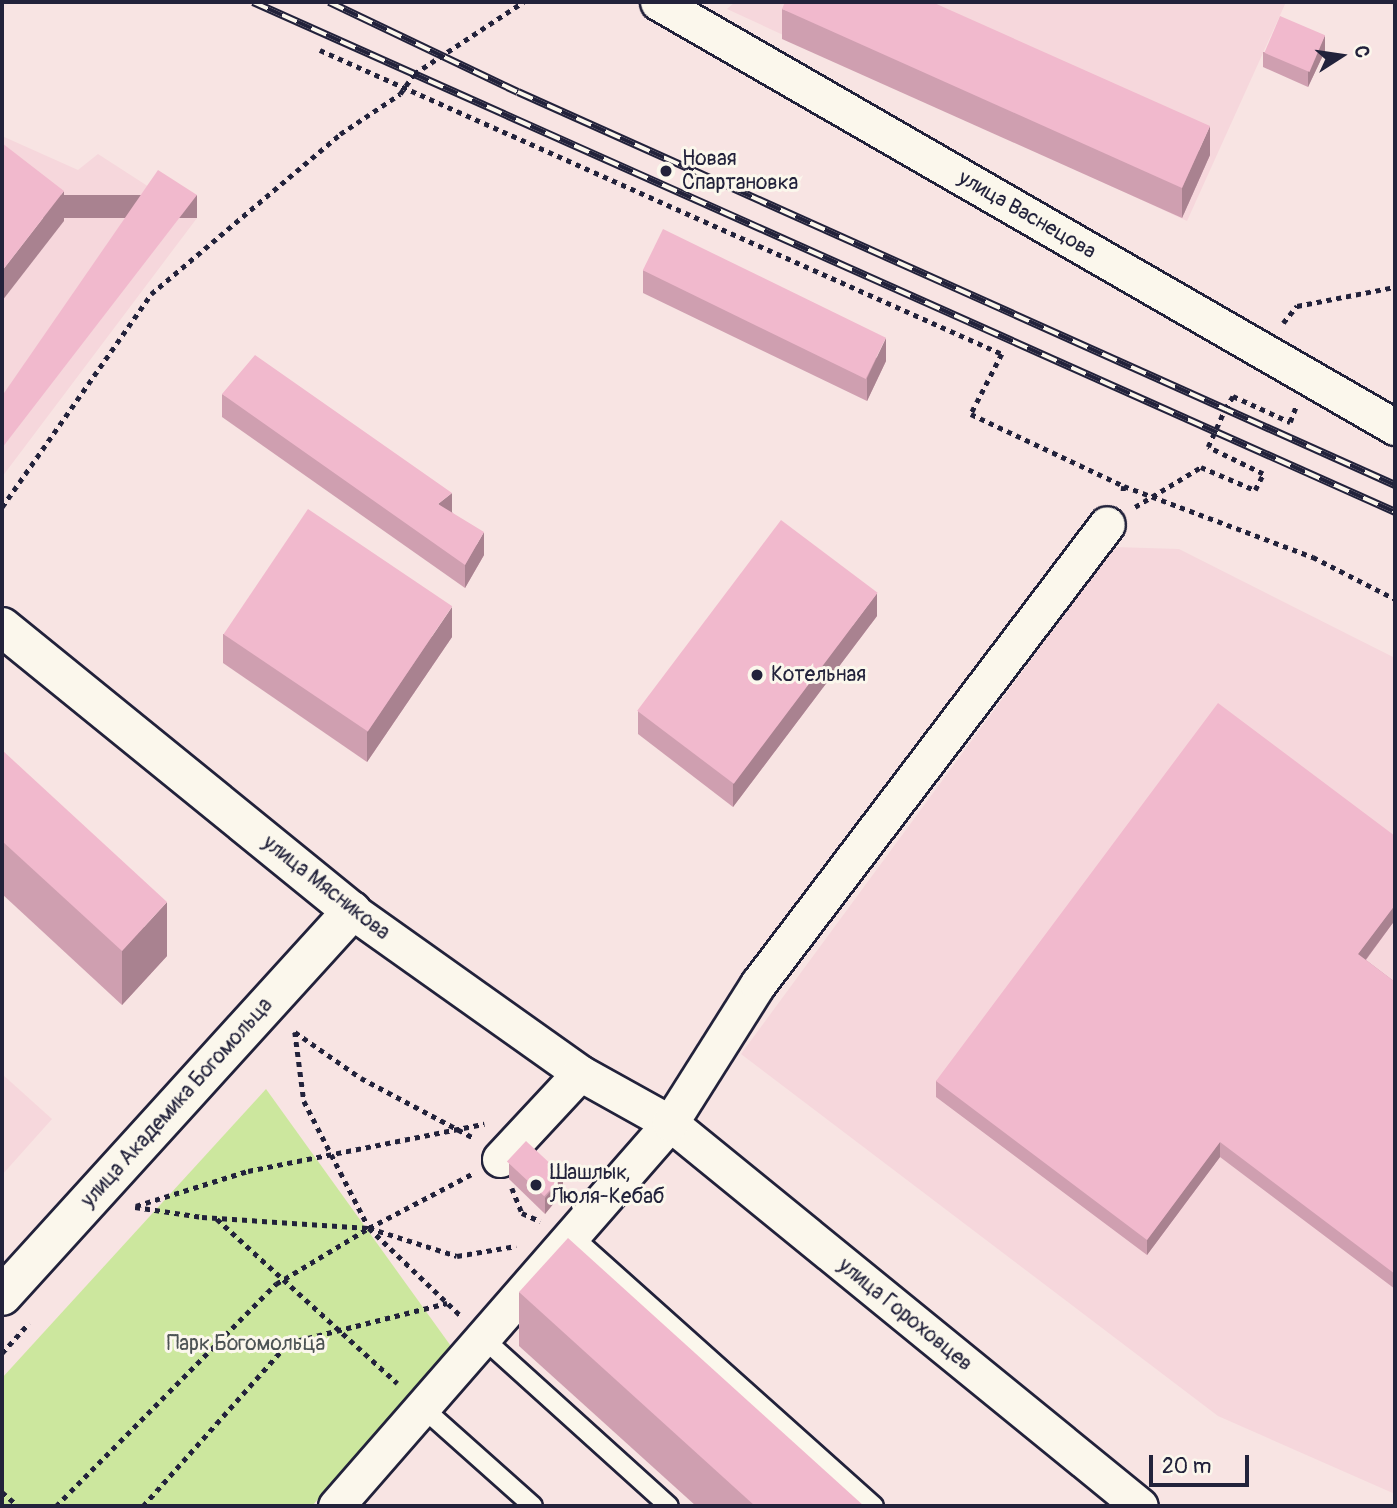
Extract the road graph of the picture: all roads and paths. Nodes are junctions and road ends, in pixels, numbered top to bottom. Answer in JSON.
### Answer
{"nodes":[{"id":1,"x":523,"y":2,"type":"edge"},
{"id":2,"x":658,"y":2,"type":"edge"},
{"id":3,"x":320,"y":50,"type":"dead end"},
{"id":4,"x":404,"y":88,"type":"junction"},
{"id":5,"x":1395,"y":287,"type":"edge"},
{"id":6,"x":1261,"y":350,"type":"junction"},
{"id":7,"x":1286,"y":400,"type":"dead end"},
{"id":8,"x":1395,"y":428,"type":"edge"},
{"id":9,"x":1124,"y":486,"type":"junction"},
{"id":10,"x":1150,"y":498,"type":"junction"},
{"id":11,"x":2,"y":507,"type":"edge"},
{"id":12,"x":1120,"y":513,"type":"junction"},
{"id":13,"x":1395,"y":599,"type":"edge"},
{"id":14,"x":2,"y":627,"type":"edge"},
{"id":15,"x":352,"y":911,"type":"junction"},
{"id":16,"x":580,"y":1073,"type":"junction"},
{"id":17,"x":487,"y":1123,"type":"dead end"},
{"id":18,"x":670,"y":1123,"type":"junction"},
{"id":19,"x":463,"y":1129,"type":"junction"},
{"id":20,"x":332,"y":1157,"type":"junction"},
{"id":21,"x":500,"y":1159,"type":"junction"},
{"id":22,"x":216,"y":1218,"type":"junction"},
{"id":23,"x":369,"y":1228,"type":"junction"},
{"id":24,"x":572,"y":1236,"type":"junction"},
{"id":25,"x":283,"y":1280,"type":"junction"},
{"id":26,"x":2,"y":1296,"type":"edge"},
{"id":27,"x":447,"y":1303,"type":"junction"},
{"id":28,"x":339,"y":1330,"type":"junction"},
{"id":29,"x":484,"y":1339,"type":"junction"},
{"id":30,"x":424,"y":1408,"type":"junction"},
{"id":31,"x":2,"y":1492,"type":"edge"},
{"id":32,"x":18,"y":1506,"type":"edge"},
{"id":33,"x":56,"y":1506,"type":"edge"},
{"id":34,"x":143,"y":1506,"type":"edge"},
{"id":35,"x":336,"y":1506,"type":"edge"},
{"id":36,"x":533,"y":1506,"type":"edge"},
{"id":37,"x":669,"y":1506,"type":"edge"},
{"id":38,"x":874,"y":1506,"type":"edge"},
{"id":39,"x":1140,"y":1506,"type":"edge"}],
"edges":[{"from":1,"to":4,"type":"path"},
{"from":2,"to":6,"type":"street","name":"улица Васнецова"},
{"from":3,"to":4,"type":"path"},
{"from":4,"to":9,"type":"path"},
{"from":4,"to":11,"type":"path"},
{"from":5,"to":6,"type":"path"},
{"from":6,"to":8,"type":"street","name":"улица Васнецова"},
{"from":7,"to":10,"type":"path"},
{"from":9,"to":10,"type":"path"},
{"from":9,"to":12,"type":"path"},
{"from":10,"to":12,"type":"path"},
{"from":10,"to":13,"type":"path"},
{"from":12,"to":18,"type":"street"},
{"from":14,"to":15,"type":"street","name":"улица Мясникова"},
{"from":15,"to":16,"type":"street","name":"улица Мясникова"},
{"from":15,"to":26,"type":"street","name":"улица Академика Богомольца"},
{"from":16,"to":18,"type":"street","name":"улица Мясникова"},
{"from":16,"to":21,"type":"street"},
{"from":17,"to":19,"type":"path"},
{"from":18,"to":24,"type":"street"},
{"from":18,"to":39,"type":"street","name":"улица Гороховцев"},
{"from":19,"to":20,"type":"path"},
{"from":19,"to":20,"type":"path"},
{"from":19,"to":21,"type":"path"},
{"from":20,"to":22,"type":"path"},
{"from":20,"to":23,"type":"path"},
{"from":21,"to":23,"type":"path"},
{"from":21,"to":24,"type":"path"},
{"from":22,"to":23,"type":"path"},
{"from":22,"to":25,"type":"path"},
{"from":23,"to":24,"type":"path"},
{"from":23,"to":25,"type":"path"},
{"from":23,"to":27,"type":"path"},
{"from":24,"to":29,"type":"street"},
{"from":24,"to":38,"type":"lane"},
{"from":25,"to":28,"type":"path"},
{"from":25,"to":33,"type":"path"},
{"from":27,"to":28,"type":"path"},
{"from":27,"to":29,"type":"path"},
{"from":28,"to":30,"type":"path"},
{"from":28,"to":34,"type":"path"},
{"from":29,"to":30,"type":"street"},
{"from":29,"to":37,"type":"lane"},
{"from":30,"to":35,"type":"street"},
{"from":30,"to":36,"type":"lane"},
{"from":31,"to":32,"type":"path"}]}
